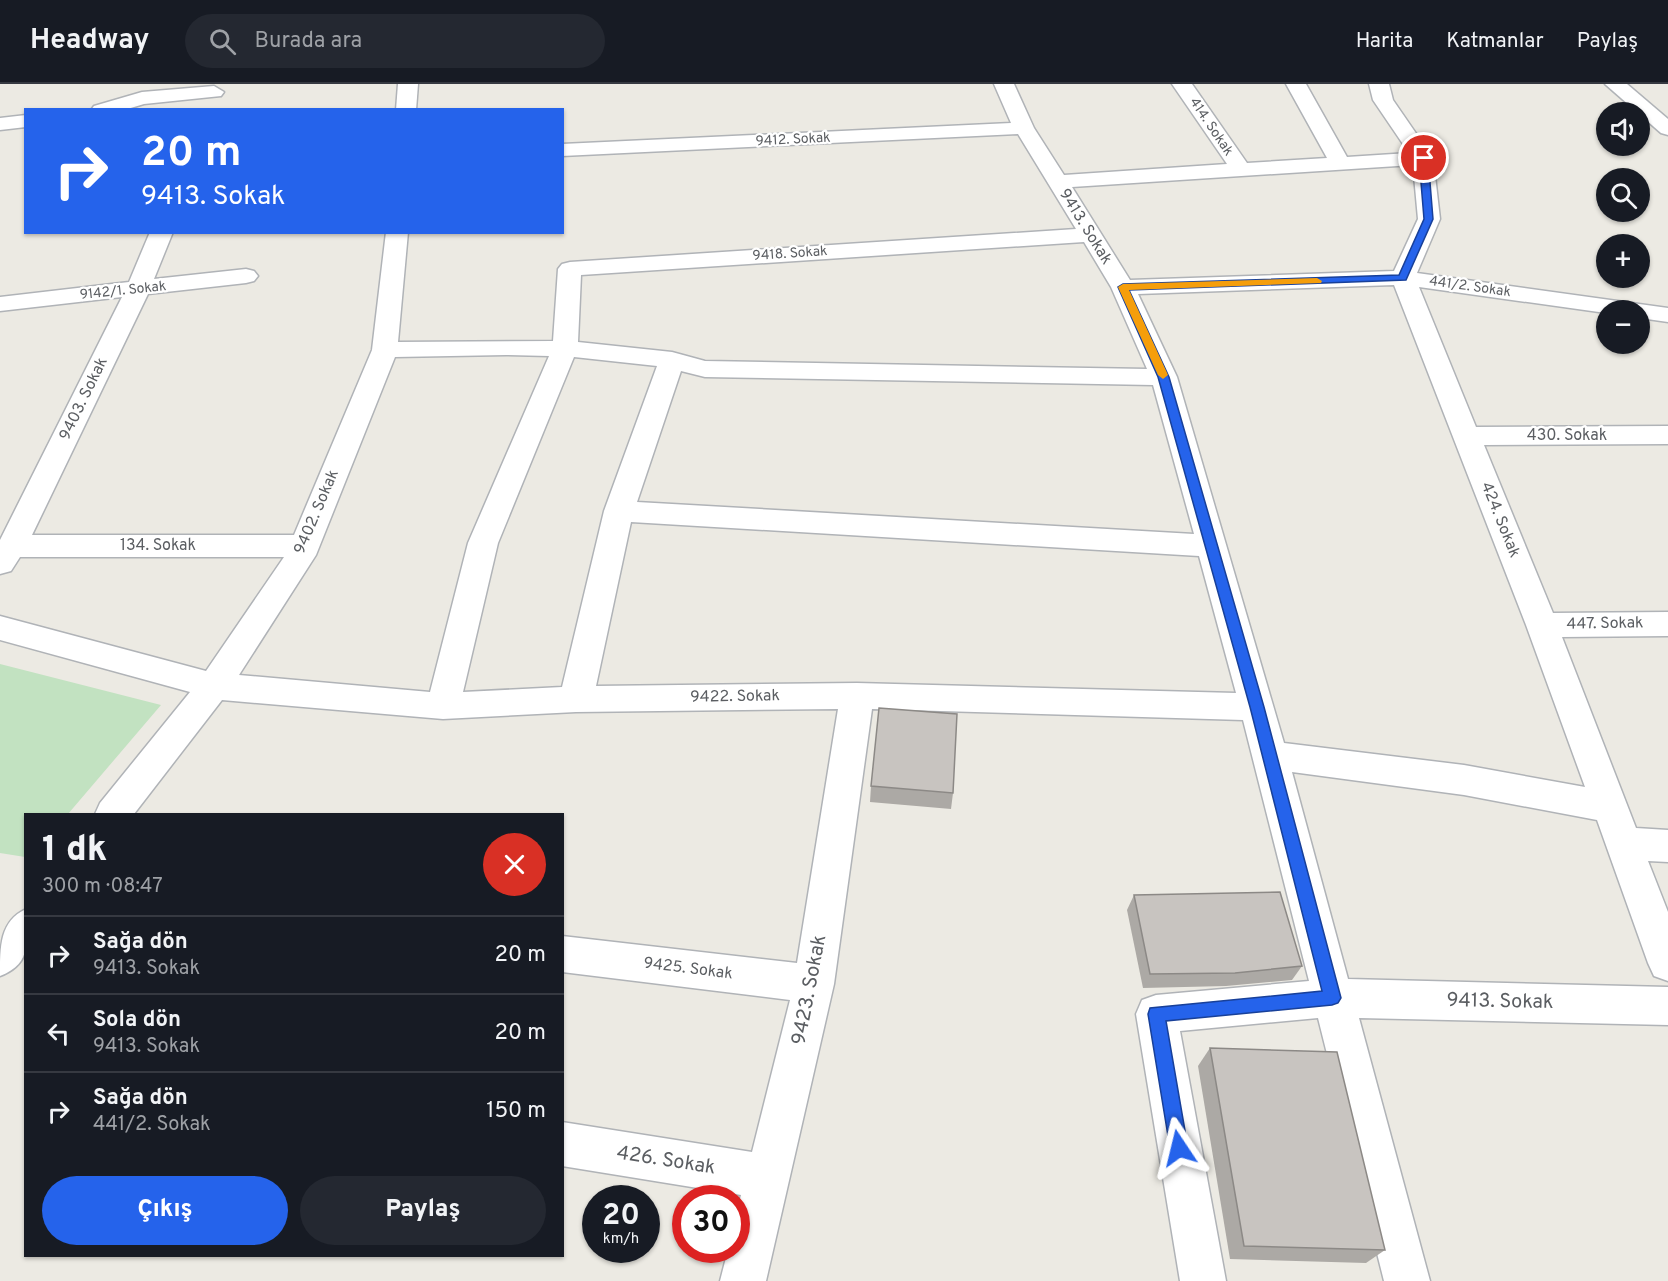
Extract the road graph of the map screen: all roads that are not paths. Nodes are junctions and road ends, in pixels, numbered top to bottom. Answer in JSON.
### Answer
{"nodes":[{"id":1,"x":408,"y":84,"type":"edge"},
{"id":2,"x":1004,"y":84,"type":"edge"},
{"id":3,"x":1182,"y":84,"type":"edge"},
{"id":4,"x":1296,"y":84,"type":"edge"},
{"id":5,"x":1379,"y":84,"type":"edge"},
{"id":6,"x":1615,"y":84,"type":"edge"},
{"id":7,"x":213,"y":95,"type":"edge"},
{"id":8,"x":108,"y":108,"type":"edge"},
{"id":9,"x":406,"y":108,"type":"edge"},
{"id":10,"x":24,"y":121,"type":"edge"},
{"id":11,"x":0,"y":124,"type":"edge"},
{"id":12,"x":1024,"y":128,"type":"junction"},
{"id":13,"x":1668,"y":129,"type":"edge"},
{"id":14,"x":564,"y":150,"type":"edge"},
{"id":15,"x":1424,"y":158,"type":"junction"},
{"id":16,"x":1341,"y":164,"type":"junction"},
{"id":17,"x":1240,"y":170,"type":"junction"},
{"id":18,"x":1057,"y":182,"type":"junction"},
{"id":19,"x":161,"y":234,"type":"edge"},
{"id":20,"x":397,"y":234,"type":"edge"},
{"id":21,"x":1088,"y":235,"type":"junction"},
{"id":22,"x":246,"y":276,"type":"dead end"},
{"id":23,"x":1403,"y":278,"type":"junction"},
{"id":24,"x":1123,"y":287,"type":"junction"},
{"id":25,"x":138,"y":290,"type":"junction"},
{"id":26,"x":0,"y":304,"type":"edge"},
{"id":27,"x":1596,"y":305,"type":"edge"},
{"id":28,"x":1650,"y":313,"type":"edge"},
{"id":29,"x":1668,"y":315,"type":"edge"},
{"id":30,"x":565,"y":347,"type":"junction"},
{"id":31,"x":385,"y":350,"type":"junction"},
{"id":32,"x":672,"y":360,"type":"junction"},
{"id":33,"x":1164,"y":377,"type":"junction"},
{"id":34,"x":1668,"y":435,"type":"edge"},
{"id":35,"x":1467,"y":436,"type":"junction"},
{"id":36,"x":619,"y":511,"type":"junction"},
{"id":37,"x":304,"y":546,"type":"junction"},
{"id":38,"x":1213,"y":546,"type":"junction"},
{"id":39,"x":6,"y":554,"type":"edge"},
{"id":40,"x":1668,"y":624,"type":"edge"},
{"id":41,"x":1542,"y":625,"type":"junction"},
{"id":42,"x":0,"y":628,"type":"edge"},
{"id":43,"x":214,"y":686,"type":"junction"},
{"id":44,"x":857,"y":696,"type":"junction"},
{"id":45,"x":576,"y":699,"type":"junction"},
{"id":46,"x":443,"y":706,"type":"junction"},
{"id":47,"x":1257,"y":707,"type":"junction"},
{"id":48,"x":1269,"y":755,"type":"junction"},
{"id":49,"x":1609,"y":807,"type":"junction"},
{"id":50,"x":114,"y":813,"type":"edge"},
{"id":51,"x":1622,"y":843,"type":"junction"},
{"id":52,"x":1668,"y":846,"type":"edge"},
{"id":53,"x":24,"y":928,"type":"edge"},
{"id":54,"x":564,"y":954,"type":"edge"},
{"id":55,"x":0,"y":958,"type":"edge"},
{"id":56,"x":1668,"y":963,"type":"edge"},
{"id":57,"x":814,"y":984,"type":"junction"},
{"id":58,"x":1332,"y":998,"type":"junction"},
{"id":59,"x":1668,"y":1006,"type":"edge"},
{"id":60,"x":564,"y":1144,"type":"edge"},
{"id":61,"x":769,"y":1177,"type":"junction"},
{"id":62,"x":743,"y":1281,"type":"edge"},
{"id":63,"x":1203,"y":1281,"type":"edge"},
{"id":64,"x":1407,"y":1281,"type":"edge"}],
"edges":[{"from":1,"to":9,"type":"street"},
{"from":2,"to":12,"type":"street","name":"9413. Sokak"},
{"from":3,"to":17,"type":"street","name":"414. Sokak"},
{"from":4,"to":16,"type":"street"},
{"from":5,"to":15,"type":"street"},
{"from":6,"to":13,"type":"street"},
{"from":7,"to":8,"type":"street"},
{"from":10,"to":11,"type":"street"},
{"from":12,"to":14,"type":"street","name":"9412. Sokak"},
{"from":12,"to":18,"type":"street","name":"9413. Sokak"},
{"from":15,"to":16,"type":"street"},
{"from":15,"to":23,"type":"street"},
{"from":16,"to":17,"type":"street"},
{"from":17,"to":18,"type":"street"},
{"from":18,"to":21,"type":"street","name":"9413. Sokak"},
{"from":19,"to":25,"type":"street","name":"9403. Sokak"},
{"from":20,"to":31,"type":"street","name":"9402. Sokak"},
{"from":21,"to":24,"type":"street","name":"9413. Sokak"},
{"from":21,"to":30,"type":"street","name":"9418. Sokak"},
{"from":22,"to":25,"type":"street","name":"9142/1. Sokak"},
{"from":23,"to":24,"type":"street","name":"441/2. Sokak"},
{"from":23,"to":27,"type":"street","name":"441/2. Sokak"},
{"from":23,"to":35,"type":"street","name":"424. Sokak"},
{"from":24,"to":33,"type":"street","name":"9413. Sokak"},
{"from":25,"to":26,"type":"street","name":"9142/1. Sokak"},
{"from":25,"to":39,"type":"street","name":"9403. Sokak"},
{"from":28,"to":29,"type":"street","name":"441/2. Sokak"},
{"from":30,"to":31,"type":"street"},
{"from":30,"to":32,"type":"street"},
{"from":30,"to":46,"type":"street"},
{"from":31,"to":37,"type":"street","name":"9402. Sokak"},
{"from":32,"to":33,"type":"street"},
{"from":32,"to":36,"type":"street"},
{"from":33,"to":38,"type":"street","name":"9413. Sokak"},
{"from":34,"to":35,"type":"street","name":"430. Sokak"},
{"from":35,"to":41,"type":"street","name":"424. Sokak"},
{"from":36,"to":38,"type":"street"},
{"from":36,"to":45,"type":"street"},
{"from":37,"to":39,"type":"street","name":"134. Sokak"},
{"from":37,"to":43,"type":"street","name":"9402. Sokak"},
{"from":38,"to":47,"type":"street","name":"9413. Sokak"},
{"from":40,"to":41,"type":"street","name":"447. Sokak"},
{"from":41,"to":49,"type":"street","name":"424. Sokak"},
{"from":42,"to":43,"type":"street","name":"9422. Sokak"},
{"from":43,"to":46,"type":"street","name":"9422. Sokak"},
{"from":43,"to":50,"type":"street","name":"9402. Sokak"},
{"from":44,"to":45,"type":"street","name":"9422. Sokak"},
{"from":44,"to":47,"type":"street","name":"9422. Sokak"},
{"from":44,"to":57,"type":"street","name":"9423. Sokak"},
{"from":45,"to":46,"type":"street","name":"9422. Sokak"},
{"from":47,"to":48,"type":"street","name":"9413. Sokak"},
{"from":48,"to":49,"type":"street"},
{"from":48,"to":58,"type":"street","name":"9413. Sokak"},
{"from":49,"to":51,"type":"street","name":"424. Sokak"},
{"from":51,"to":52,"type":"street"},
{"from":51,"to":56,"type":"street","name":"424. Sokak"},
{"from":53,"to":55,"type":"street"},
{"from":54,"to":57,"type":"street","name":"9425. Sokak"},
{"from":57,"to":61,"type":"street","name":"9423. Sokak"},
{"from":58,"to":59,"type":"street","name":"9413. Sokak"},
{"from":58,"to":63,"type":"street","name":"9413. Sokak"},
{"from":58,"to":64,"type":"street","name":"9413. Sokak"},
{"from":60,"to":61,"type":"street","name":"426. Sokak"},
{"from":61,"to":62,"type":"street","name":"9423. Sokak"}]}
